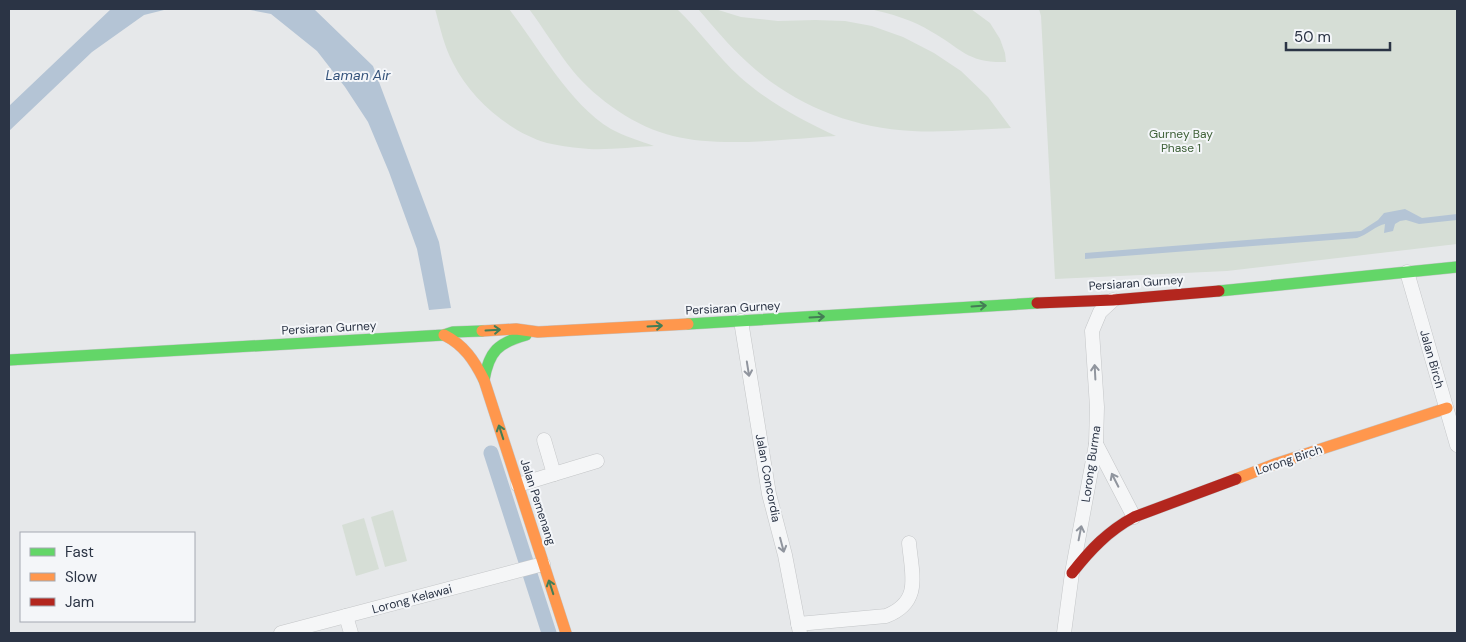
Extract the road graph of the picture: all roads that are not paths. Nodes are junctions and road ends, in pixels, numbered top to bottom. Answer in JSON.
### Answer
{"nodes":[{"id":1,"x":1457,"y":267,"type":"edge"},
{"id":2,"x":1407,"y":272,"type":"junction"},
{"id":3,"x":1113,"y":300,"type":"junction"},
{"id":4,"x":741,"y":321,"type":"junction"},
{"id":5,"x":538,"y":332,"type":"junction"},
{"id":6,"x":444,"y":335,"type":"junction"},
{"id":7,"x":9,"y":360,"type":"edge"},
{"id":8,"x":484,"y":380,"type":"junction"},
{"id":9,"x":1446,"y":408,"type":"junction"},
{"id":10,"x":544,"y":440,"type":"dead end"},
{"id":11,"x":1096,"y":444,"type":"junction"},
{"id":12,"x":1457,"y":445,"type":"edge"},
{"id":13,"x":597,"y":461,"type":"dead end"},
{"id":14,"x":554,"y":474,"type":"junction"},
{"id":15,"x":518,"y":485,"type":"junction"},
{"id":16,"x":1134,"y":517,"type":"junction"},
{"id":17,"x":909,"y":543,"type":"dead end"},
{"id":18,"x":531,"y":567,"type":"junction"},
{"id":19,"x":1072,"y":573,"type":"junction"},
{"id":20,"x":346,"y":616,"type":"junction"},
{"id":21,"x":799,"y":628,"type":"edge"},
{"id":22,"x":281,"y":633,"type":"edge"},
{"id":23,"x":351,"y":633,"type":"edge"},
{"id":24,"x":566,"y":633,"type":"edge"},
{"id":25,"x":1064,"y":633,"type":"edge"}],
"edges":[{"from":1,"to":2,"type":"main road","name":"Persiaran Gurney"},
{"from":2,"to":3,"type":"main road","name":"Persiaran Gurney"},
{"from":2,"to":9,"type":"street","name":"Jalan Birch"},
{"from":4,"to":3,"type":"main road","name":"Persiaran Gurney","one_way":true},
{"from":11,"to":3,"type":"street","name":"Lorong Burma","one_way":true},
{"from":5,"to":4,"type":"main road","name":"Persiaran Gurney","one_way":true},
{"from":4,"to":21,"type":"street","name":"Jalan Concordia","one_way":true},
{"from":6,"to":5,"type":"main road","name":"Persiaran Gurney","one_way":true},
{"from":5,"to":8,"type":"main road"},
{"from":6,"to":7,"type":"main road","name":"Persiaran Gurney"},
{"from":6,"to":8,"type":"main road","name":"Jalan Pemenang"},
{"from":15,"to":8,"type":"main road","name":"Jalan Pemenang","one_way":true},
{"from":9,"to":12,"type":"street","name":"Jalan Birch"},
{"from":9,"to":16,"type":"main road","name":"Lorong Birch"},
{"from":10,"to":14,"type":"street"},
{"from":16,"to":11,"type":"street","one_way":true},
{"from":19,"to":11,"type":"street","name":"Lorong Burma","one_way":true},
{"from":13,"to":14,"type":"street"},
{"from":14,"to":15,"type":"street"},
{"from":15,"to":18,"type":"main road","name":"Jalan Pemenang"},
{"from":16,"to":19,"type":"main road","name":"Lorong Birch"},
{"from":17,"to":21,"type":"street"},
{"from":18,"to":20,"type":"street","name":"Lorong Kelawai"},
{"from":24,"to":18,"type":"main road","name":"Jalan Pemenang","one_way":true},
{"from":19,"to":25,"type":"street","name":"Lorong Burma"},
{"from":20,"to":22,"type":"street","name":"Lorong Kelawai"},
{"from":20,"to":23,"type":"street"}]}
